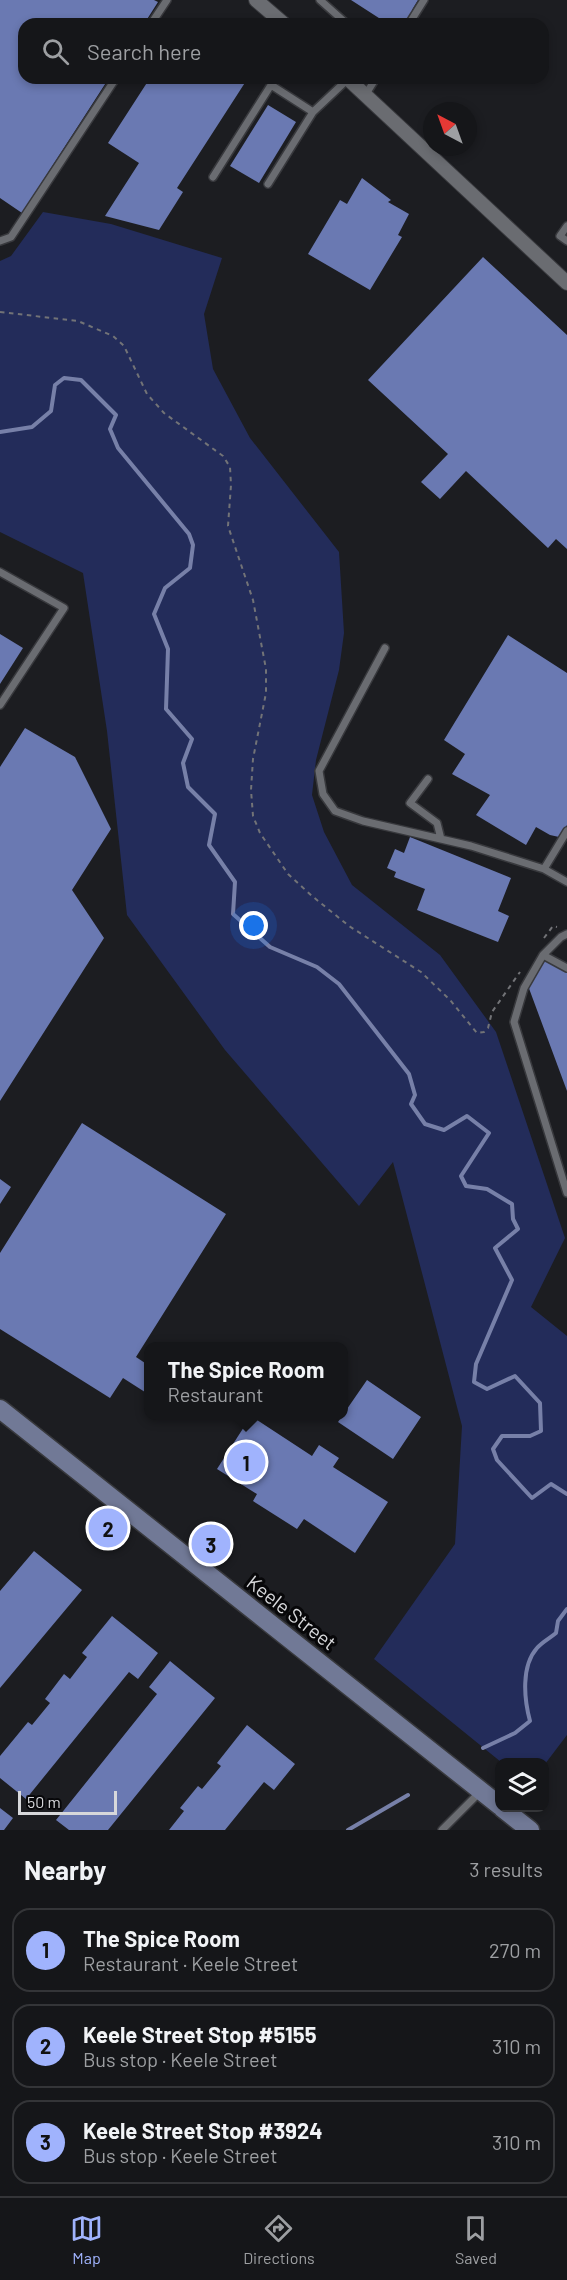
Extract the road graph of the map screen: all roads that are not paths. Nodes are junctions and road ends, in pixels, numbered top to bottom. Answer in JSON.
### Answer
{"nodes":[{"id":1,"x":167,"y":0,"type":"edge"},
{"id":2,"x":256,"y":0,"type":"edge"},
{"id":3,"x":320,"y":0,"type":"edge"},
{"id":4,"x":424,"y":0,"type":"edge"},
{"id":5,"x":156,"y":18,"type":"edge"},
{"id":6,"x":277,"y":18,"type":"edge"},
{"id":7,"x":340,"y":18,"type":"edge"},
{"id":8,"x":413,"y":18,"type":"edge"},
{"id":9,"x":112,"y":84,"type":"edge"},
{"id":10,"x":341,"y":84,"type":"edge"},
{"id":11,"x":354,"y":84,"type":"edge"},
{"id":12,"x":372,"y":84,"type":"edge"},
{"id":13,"x":271,"y":85,"type":"joint"},
{"id":14,"x":366,"y":94,"type":"junction"},
{"id":15,"x":313,"y":112,"type":"junction"},
{"id":16,"x":213,"y":177,"type":"dead end"},
{"id":17,"x":268,"y":184,"type":"dead end"},
{"id":18,"x":567,"y":226,"type":"edge"},
{"id":19,"x":0,"y":241,"type":"edge"},
{"id":20,"x":567,"y":241,"type":"edge"},
{"id":21,"x":567,"y":283,"type":"edge"},
{"id":22,"x":0,"y":572,"type":"edge"},
{"id":23,"x":385,"y":648,"type":"dead end"},
{"id":24,"x":0,"y":705,"type":"edge"},
{"id":25,"x":428,"y":779,"type":"dead end"},
{"id":26,"x":567,"y":831,"type":"edge"},
{"id":27,"x":441,"y":839,"type":"junction"},
{"id":28,"x":544,"y":869,"type":"junction"},
{"id":29,"x":567,"y":882,"type":"edge"},
{"id":30,"x":567,"y":934,"type":"edge"},
{"id":31,"x":543,"y":955,"type":"junction"},
{"id":32,"x":567,"y":968,"type":"edge"},
{"id":33,"x":567,"y":1193,"type":"edge"},
{"id":34,"x":0,"y":1409,"type":"edge"},
{"id":35,"x":481,"y":1791,"type":"junction"},
{"id":36,"x":495,"y":1802,"type":"edge"},
{"id":37,"x":507,"y":1812,"type":"edge"},
{"id":38,"x":442,"y":1830,"type":"edge"},
{"id":39,"x":530,"y":1830,"type":"edge"}],
"edges":[{"from":1,"to":5,"type":"lane"},
{"from":2,"to":6,"type":"street"},
{"from":3,"to":7,"type":"lane"},
{"from":4,"to":8,"type":"lane"},
{"from":9,"to":19,"type":"lane"},
{"from":10,"to":15,"type":"lane"},
{"from":11,"to":14,"type":"street"},
{"from":12,"to":14,"type":"lane"},
{"from":13,"to":15,"type":"lane"},
{"from":13,"to":16,"type":"lane"},
{"from":14,"to":21,"type":"street"},
{"from":15,"to":17,"type":"lane"},
{"from":18,"to":20,"type":"lane"},
{"from":22,"to":24,"type":"lane"},
{"from":23,"to":27,"type":"lane"},
{"from":25,"to":27,"type":"lane"},
{"from":26,"to":28,"type":"lane"},
{"from":27,"to":28,"type":"lane"},
{"from":28,"to":29,"type":"lane"},
{"from":30,"to":31,"type":"lane"},
{"from":31,"to":32,"type":"lane"},
{"from":31,"to":33,"type":"lane"},
{"from":34,"to":35,"type":"main road","name":"Keele Street"},
{"from":35,"to":36,"type":"main road","name":"Keele Street"},
{"from":35,"to":38,"type":"lane"},
{"from":37,"to":39,"type":"main road","name":"Keele Street"}]}
